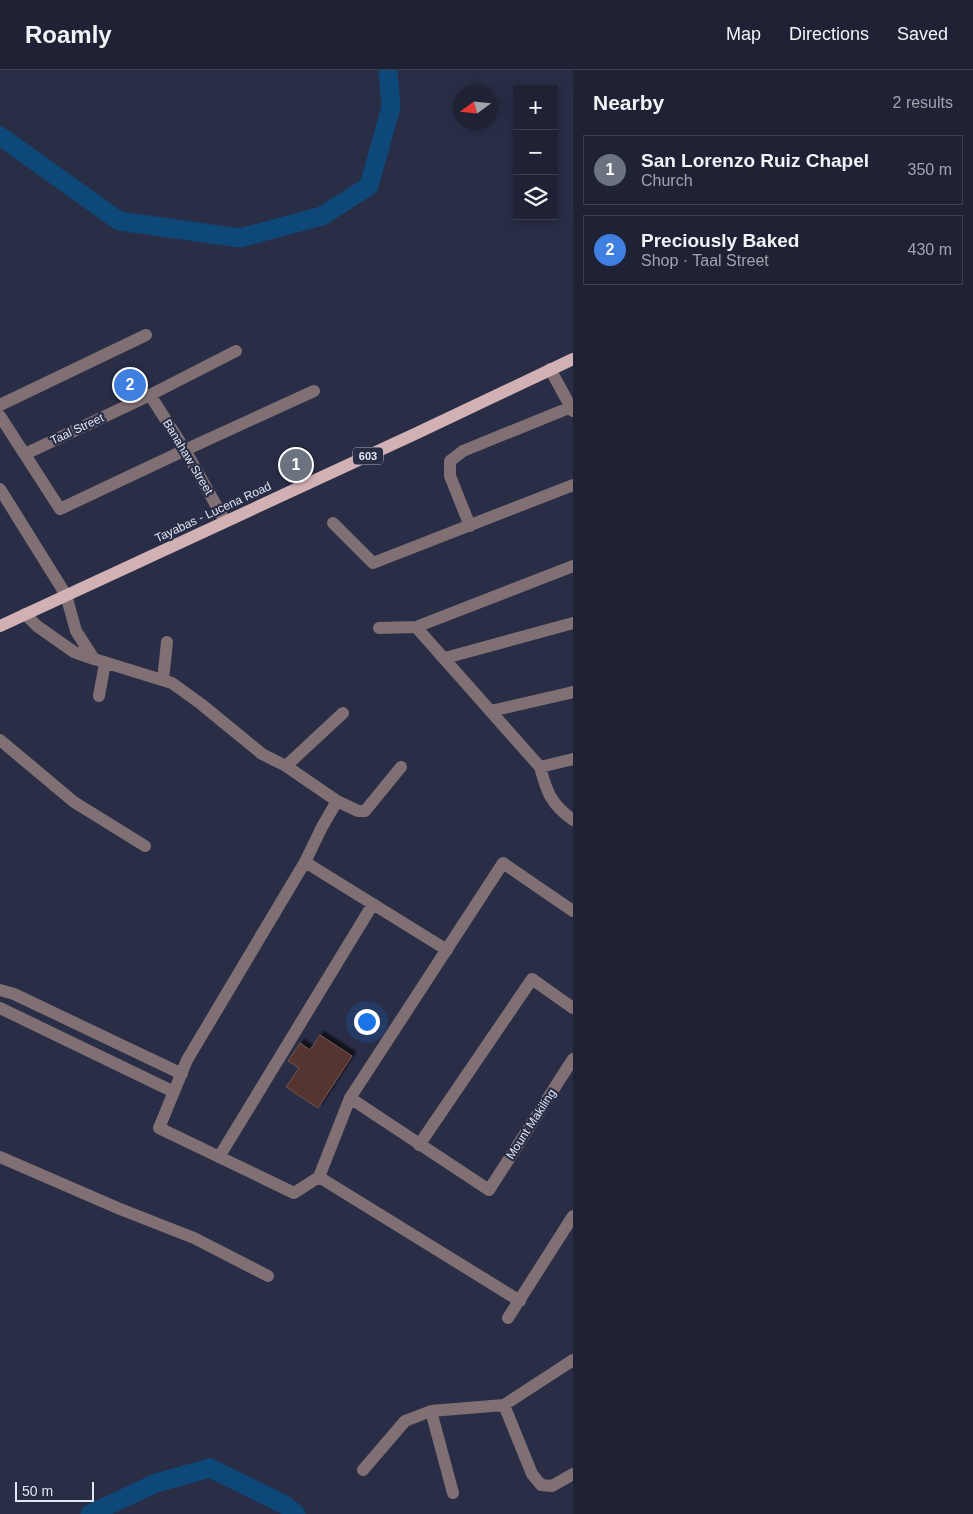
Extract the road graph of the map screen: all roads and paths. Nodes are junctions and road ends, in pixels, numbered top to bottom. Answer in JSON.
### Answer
{"nodes":[{"id":1,"x":146,"y":335,"type":"dead end"},
{"id":2,"x":236,"y":351,"type":"dead end"},
{"id":3,"x":573,"y":359,"type":"edge"},
{"id":4,"x":550,"y":369,"type":"junction"},
{"id":5,"x":314,"y":391,"type":"dead end"},
{"id":6,"x":150,"y":395,"type":"junction"},
{"id":7,"x":0,"y":405,"type":"edge"},
{"id":8,"x":572,"y":409,"type":"edge"},
{"id":9,"x":0,"y":416,"type":"edge"},
{"id":10,"x":185,"y":450,"type":"junction"},
{"id":11,"x":25,"y":454,"type":"junction"},
{"id":12,"x":573,"y":485,"type":"edge"},
{"id":13,"x":0,"y":489,"type":"edge"},
{"id":14,"x":225,"y":521,"type":"junction"},
{"id":15,"x":333,"y":523,"type":"dead end"},
{"id":16,"x":470,"y":526,"type":"junction"},
{"id":17,"x":573,"y":566,"type":"edge"},
{"id":18,"x":66,"y":595,"type":"junction"},
{"id":19,"x":25,"y":614,"type":"junction"},
{"id":20,"x":573,"y":623,"type":"edge"},
{"id":21,"x":0,"y":626,"type":"edge"},
{"id":22,"x":416,"y":627,"type":"junction"},
{"id":23,"x":378,"y":628,"type":"dead end"},
{"id":24,"x":167,"y":642,"type":"dead end"},
{"id":25,"x":445,"y":658,"type":"junction"},
{"id":26,"x":100,"y":661,"type":"junction"},
{"id":27,"x":163,"y":680,"type":"junction"},
{"id":28,"x":573,"y":692,"type":"edge"},
{"id":29,"x":99,"y":696,"type":"dead end"},
{"id":30,"x":491,"y":711,"type":"junction"},
{"id":31,"x":343,"y":713,"type":"dead end"},
{"id":32,"x":0,"y":740,"type":"edge"},
{"id":33,"x":573,"y":759,"type":"edge"},
{"id":34,"x":286,"y":766,"type":"junction"},
{"id":35,"x":401,"y":767,"type":"dead end"},
{"id":36,"x":540,"y":767,"type":"junction"},
{"id":37,"x":337,"y":801,"type":"junction"},
{"id":38,"x":573,"y":820,"type":"edge"},
{"id":39,"x":145,"y":846,"type":"dead end"},
{"id":40,"x":305,"y":862,"type":"junction"},
{"id":41,"x":373,"y":904,"type":"junction"},
{"id":42,"x":573,"y":911,"type":"edge"},
{"id":43,"x":447,"y":950,"type":"junction"},
{"id":44,"x":0,"y":990,"type":"edge"},
{"id":45,"x":0,"y":1008,"type":"edge"},
{"id":46,"x":573,"y":1008,"type":"edge"},
{"id":47,"x":573,"y":1059,"type":"edge"},
{"id":48,"x":182,"y":1074,"type":"junction"},
{"id":49,"x":174,"y":1092,"type":"junction"},
{"id":50,"x":350,"y":1098,"type":"junction"},
{"id":51,"x":419,"y":1145,"type":"junction"},
{"id":52,"x":0,"y":1157,"type":"edge"},
{"id":53,"x":219,"y":1157,"type":"junction"},
{"id":54,"x":319,"y":1177,"type":"junction"},
{"id":55,"x":573,"y":1216,"type":"edge"},
{"id":56,"x":268,"y":1276,"type":"dead end"},
{"id":57,"x":520,"y":1301,"type":"junction"},
{"id":58,"x":508,"y":1318,"type":"dead end"},
{"id":59,"x":573,"y":1360,"type":"edge"},
{"id":60,"x":504,"y":1405,"type":"junction"},
{"id":61,"x":432,"y":1411,"type":"junction"},
{"id":62,"x":363,"y":1470,"type":"dead end"},
{"id":63,"x":573,"y":1474,"type":"edge"},
{"id":64,"x":453,"y":1494,"type":"dead end"}],
"edges":[{"from":1,"to":7,"type":"street"},
{"from":2,"to":6,"type":"street","name":"Taal Street"},
{"from":3,"to":4,"type":"main road","name":"Tayabas - Lucena Road","number":"603"},
{"from":4,"to":8,"type":"street"},
{"from":4,"to":14,"type":"main road","name":"Tayabas - Lucena Road","number":"603"},
{"from":5,"to":10,"type":"street"},
{"from":6,"to":10,"type":"street","name":"Banahaw Street"},
{"from":6,"to":11,"type":"street","name":"Taal Street"},
{"from":8,"to":16,"type":"street"},
{"from":9,"to":11,"type":"street"},
{"from":10,"to":11,"type":"street"},
{"from":10,"to":14,"type":"street","name":"Banahaw Street"},
{"from":12,"to":16,"type":"street"},
{"from":13,"to":18,"type":"street"},
{"from":14,"to":18,"type":"main road","name":"Tayabas - Lucena Road","number":"603"},
{"from":15,"to":16,"type":"street"},
{"from":17,"to":22,"type":"street"},
{"from":18,"to":19,"type":"main road","name":"Tayabas - Lucena Road","number":"603"},
{"from":18,"to":26,"type":"street"},
{"from":19,"to":21,"type":"main road","name":"Tayabas - Lucena Road","number":"603"},
{"from":19,"to":26,"type":"street"},
{"from":20,"to":25,"type":"street"},
{"from":22,"to":23,"type":"street"},
{"from":22,"to":25,"type":"street"},
{"from":24,"to":27,"type":"street"},
{"from":25,"to":30,"type":"street"},
{"from":26,"to":27,"type":"street"},
{"from":26,"to":29,"type":"street"},
{"from":27,"to":34,"type":"street"},
{"from":28,"to":30,"type":"street"},
{"from":30,"to":36,"type":"street"},
{"from":31,"to":34,"type":"street"},
{"from":32,"to":39,"type":"street"},
{"from":33,"to":36,"type":"street"},
{"from":34,"to":37,"type":"street"},
{"from":35,"to":37,"type":"street"},
{"from":36,"to":38,"type":"street"},
{"from":37,"to":40,"type":"street"},
{"from":40,"to":41,"type":"street"},
{"from":40,"to":48,"type":"street"},
{"from":41,"to":43,"type":"street"},
{"from":41,"to":53,"type":"street"},
{"from":42,"to":43,"type":"street"},
{"from":43,"to":50,"type":"street"},
{"from":44,"to":48,"type":"street"},
{"from":45,"to":49,"type":"street"},
{"from":46,"to":51,"type":"street"},
{"from":47,"to":51,"type":"street","name":"Mount Makiling"},
{"from":48,"to":49,"type":"street"},
{"from":49,"to":53,"type":"street"},
{"from":50,"to":51,"type":"street"},
{"from":50,"to":54,"type":"street"},
{"from":52,"to":56,"type":"street"},
{"from":53,"to":54,"type":"street"},
{"from":54,"to":57,"type":"street"},
{"from":55,"to":57,"type":"street"},
{"from":57,"to":58,"type":"street"},
{"from":59,"to":60,"type":"street"},
{"from":60,"to":61,"type":"street"},
{"from":60,"to":63,"type":"street"},
{"from":61,"to":62,"type":"street"},
{"from":61,"to":64,"type":"street"}]}
